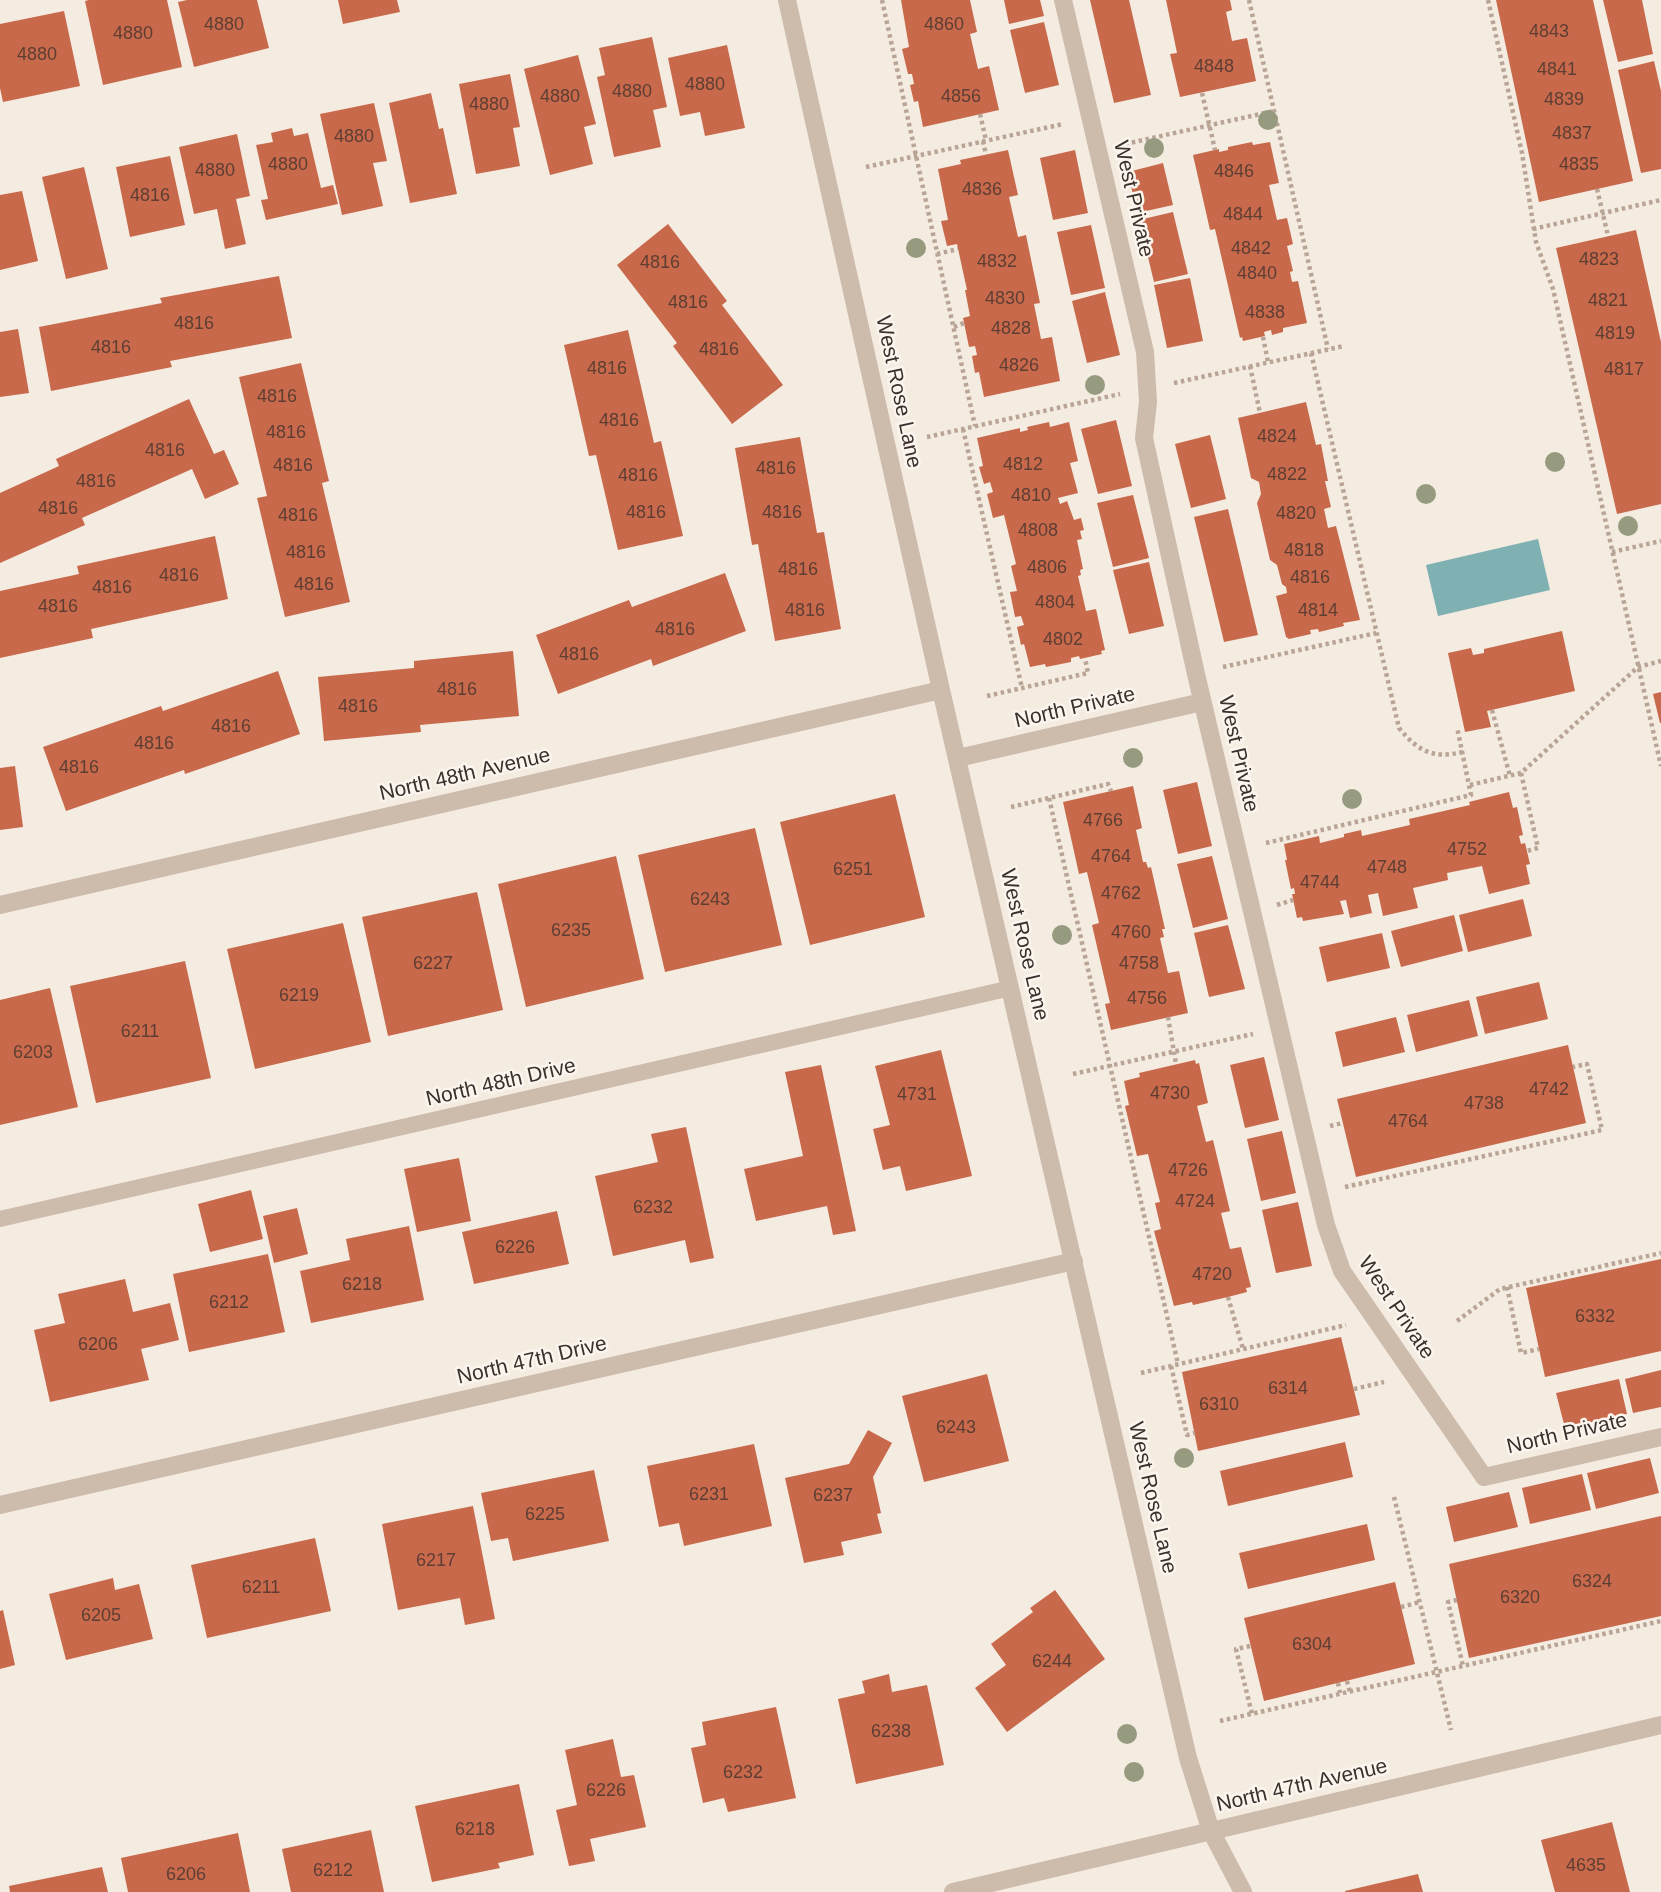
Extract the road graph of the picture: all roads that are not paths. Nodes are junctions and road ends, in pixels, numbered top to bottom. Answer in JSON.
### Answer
{"nodes":[{"id":1,"x":787,"y":0,"type":"edge"},
{"id":2,"x":1063,"y":0,"type":"edge"},
{"id":3,"x":940,"y":690,"type":"junction"},
{"id":4,"x":1202,"y":702,"type":"junction"},
{"id":5,"x":958,"y":758,"type":"junction"},
{"id":6,"x":0,"y":905,"type":"edge"},
{"id":7,"x":1011,"y":988,"type":"junction"},
{"id":8,"x":0,"y":1219,"type":"edge"},
{"id":9,"x":1074,"y":1261,"type":"junction"},
{"id":10,"x":1661,"y":1437,"type":"edge"},
{"id":11,"x":1484,"y":1476,"type":"joint"},
{"id":12,"x":0,"y":1506,"type":"edge"},
{"id":13,"x":1661,"y":1726,"type":"edge"},
{"id":14,"x":1211,"y":1831,"type":"junction"},
{"id":15,"x":953,"y":1892,"type":"edge"},
{"id":16,"x":1243,"y":1892,"type":"edge"}],
"edges":[{"from":1,"to":3,"type":"street","name":"West Rose Lane"},
{"from":2,"to":4,"type":"street","name":"West Private"},
{"from":3,"to":5,"type":"street","name":"West Rose Lane"},
{"from":3,"to":6,"type":"street","name":"North 48th Avenue"},
{"from":4,"to":5,"type":"street","name":"North Private"},
{"from":4,"to":11,"type":"street","name":"West Private"},
{"from":5,"to":7,"type":"street","name":"West Rose Lane"},
{"from":7,"to":8,"type":"lane","name":"North 48th Drive"},
{"from":7,"to":9,"type":"street","name":"West Rose Lane"},
{"from":9,"to":12,"type":"street","name":"North 47th Drive"},
{"from":9,"to":14,"type":"street","name":"West Rose Lane"},
{"from":10,"to":11,"type":"street","name":"North Private"},
{"from":13,"to":14,"type":"street","name":"North 47th Avenue"},
{"from":14,"to":15,"type":"street","name":"North 47th Avenue"},
{"from":14,"to":16,"type":"street","name":"West Rose Lane"}]}
